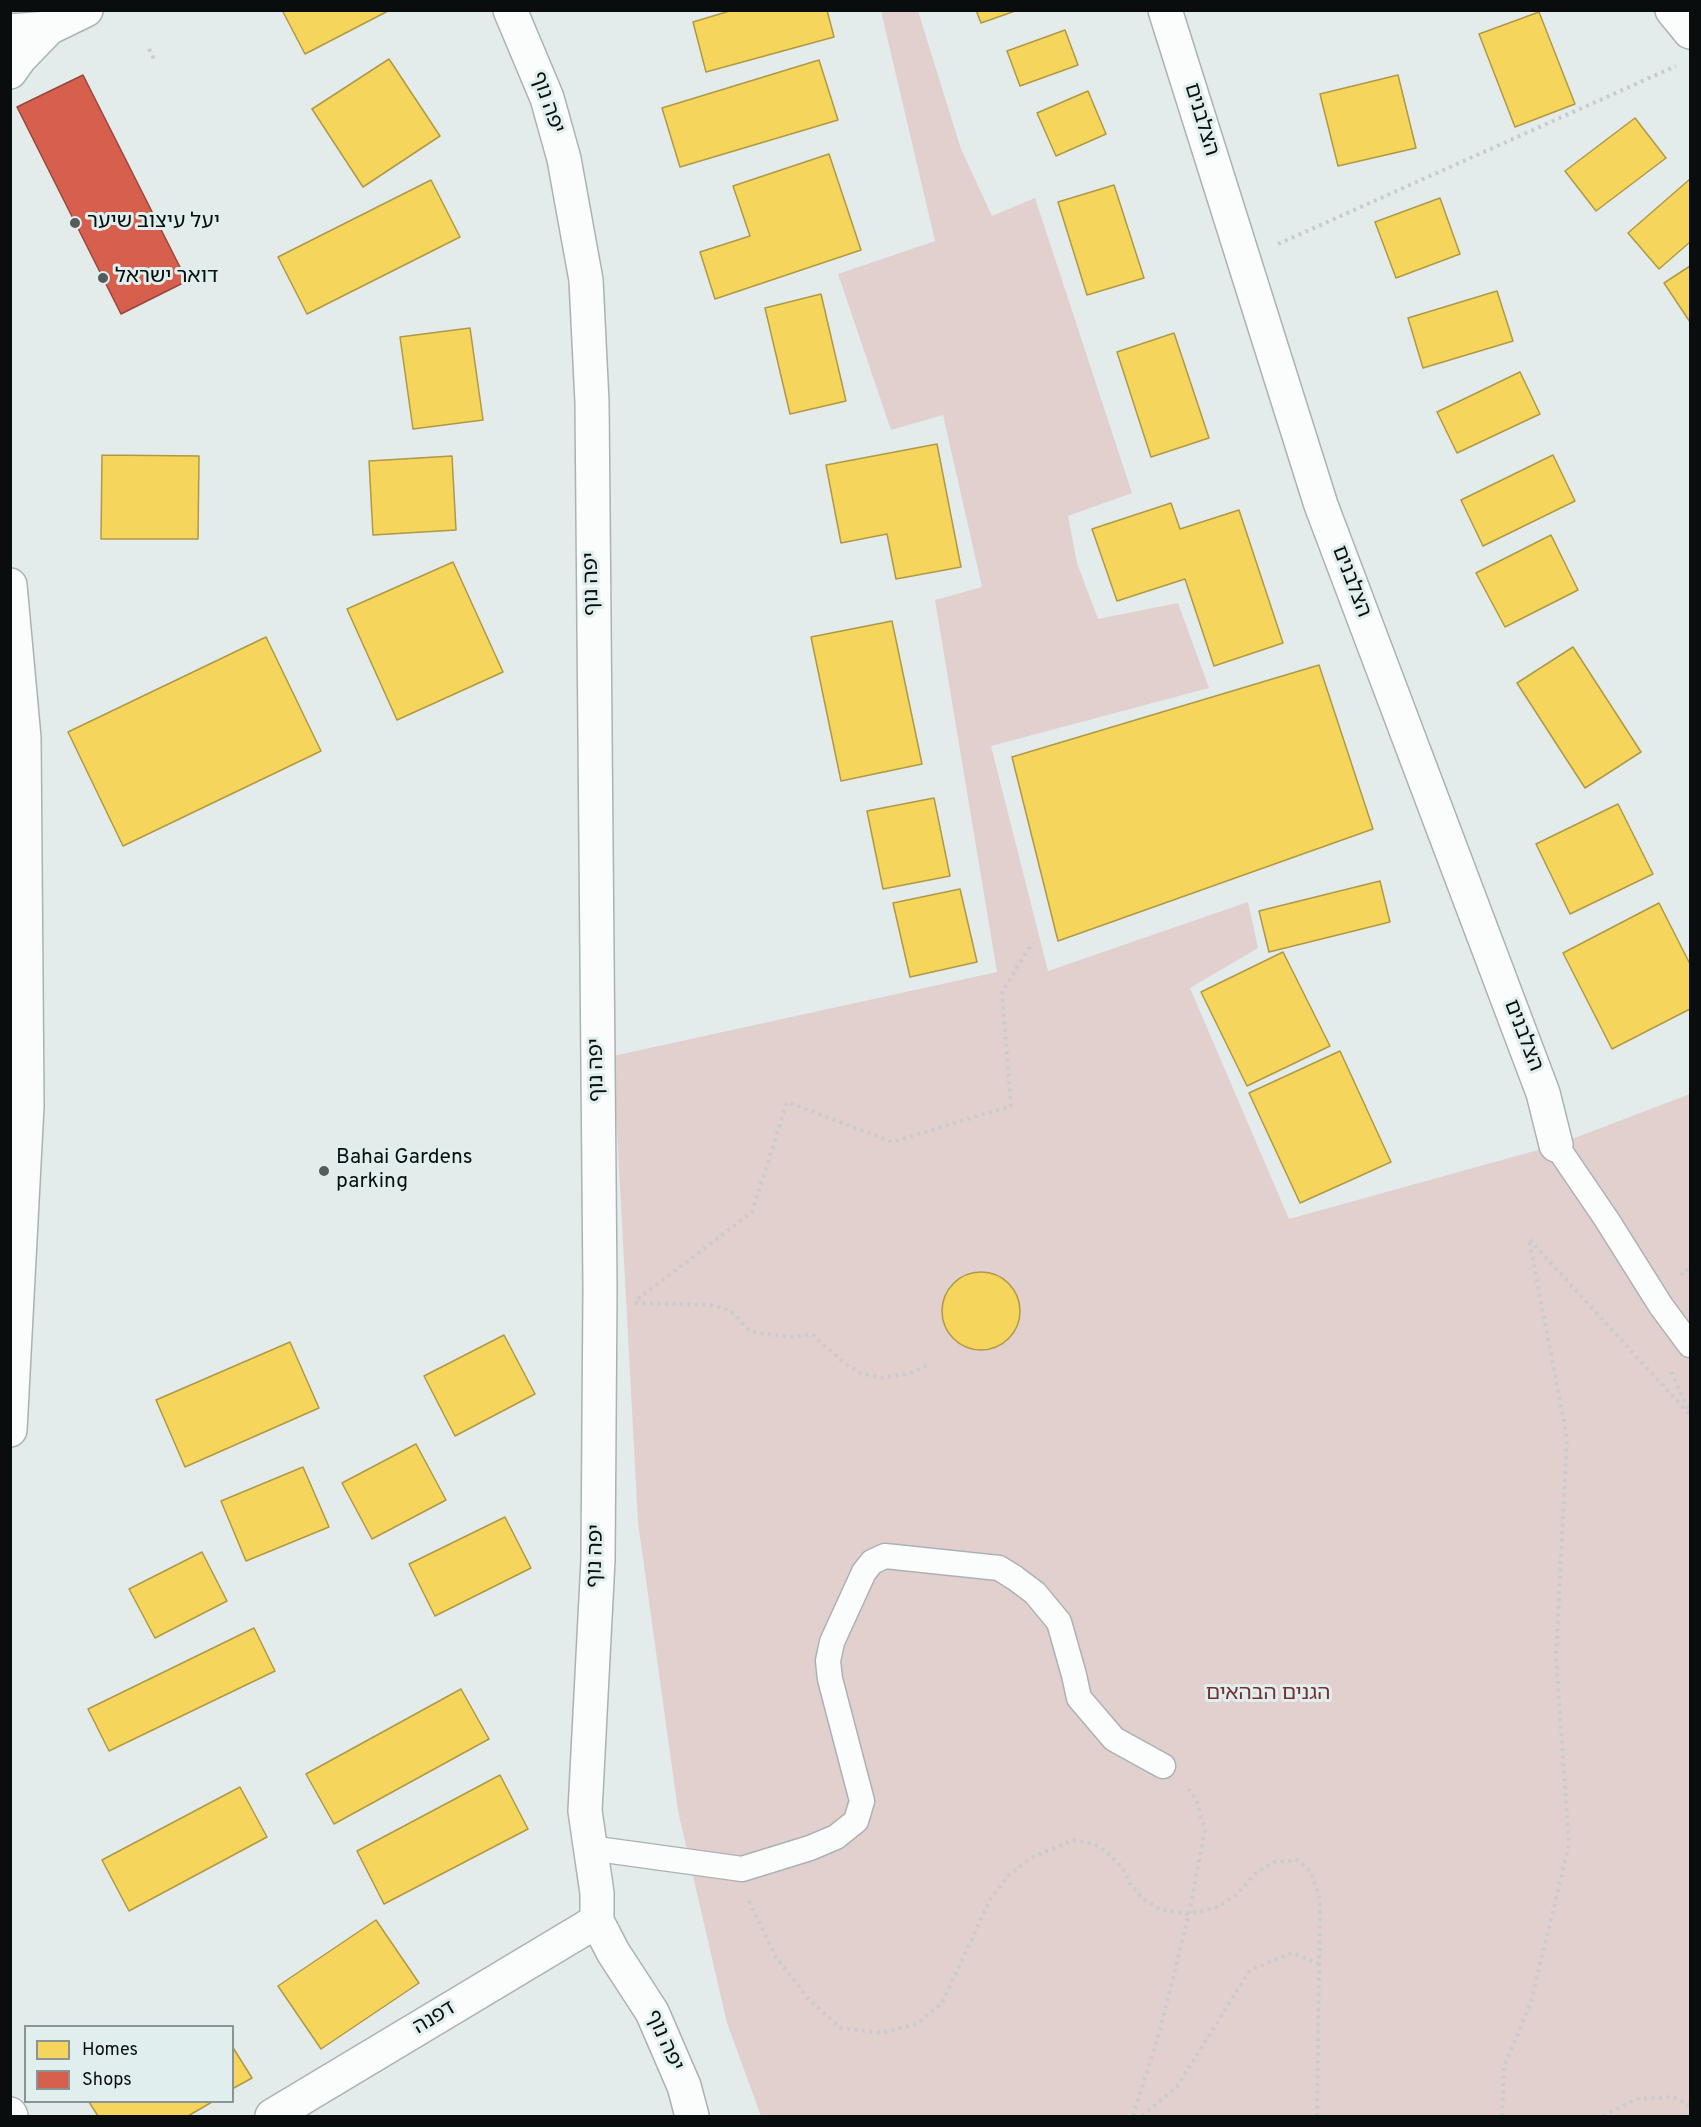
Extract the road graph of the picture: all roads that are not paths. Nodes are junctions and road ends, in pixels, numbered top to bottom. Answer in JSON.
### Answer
{"nodes":[{"id":1,"x":86,"y":10,"type":"edge"},
{"id":2,"x":510,"y":10,"type":"edge"},
{"id":3,"x":1165,"y":10,"type":"edge"},
{"id":4,"x":1672,"y":10,"type":"edge"},
{"id":5,"x":50,"y":28,"type":"junction"},
{"id":6,"x":10,"y":31,"type":"edge"},
{"id":7,"x":1690,"y":32,"type":"edge"},
{"id":8,"x":10,"y":72,"type":"edge"},
{"id":9,"x":10,"y":585,"type":"edge"},
{"id":10,"x":1556,"y":1145,"type":"joint"},
{"id":11,"x":1690,"y":1345,"type":"edge"},
{"id":12,"x":10,"y":1430,"type":"edge"},
{"id":13,"x":1163,"y":1766,"type":"road end"},
{"id":14,"x":590,"y":1848,"type":"junction"},
{"id":15,"x":597,"y":1921,"type":"junction"},
{"id":16,"x":273,"y":2116,"type":"edge"},
{"id":17,"x":692,"y":2116,"type":"edge"}],
"edges":[{"from":1,"to":5,"type":"street"},
{"from":2,"to":14,"type":"street","name":"יפה נוף"},
{"from":3,"to":10,"type":"street","name":"הצלבנים"},
{"from":4,"to":7,"type":"street"},
{"from":5,"to":6,"type":"street"},
{"from":5,"to":8,"type":"street"},
{"from":9,"to":12,"type":"street"},
{"from":10,"to":11,"type":"lane"},
{"from":13,"to":14,"type":"lane"},
{"from":14,"to":15,"type":"street","name":"יפה נוף"},
{"from":15,"to":16,"type":"street","name":"דפנה"},
{"from":15,"to":17,"type":"street","name":"יפה נוף"}]}
